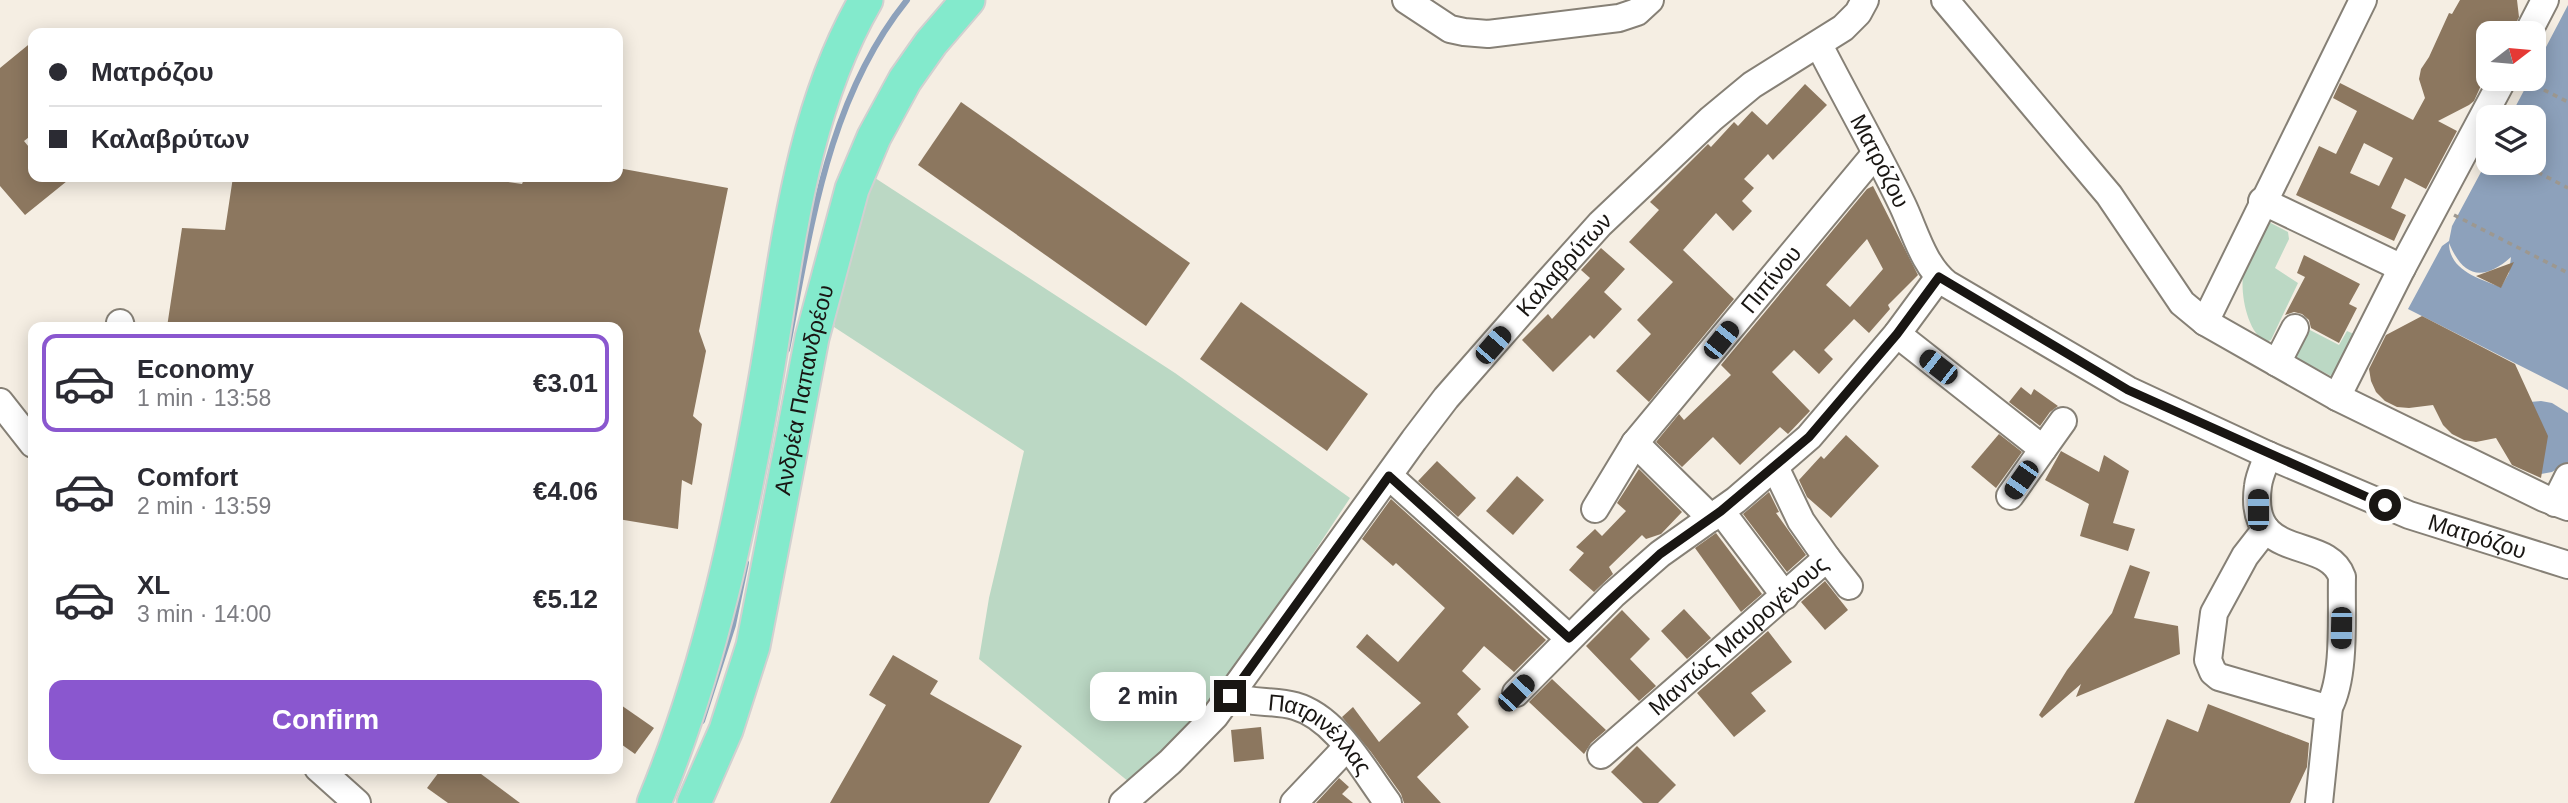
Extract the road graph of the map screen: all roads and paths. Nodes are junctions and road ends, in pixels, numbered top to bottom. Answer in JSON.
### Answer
{"nodes":[{"id":1,"x":866,"y":0,"type":"edge"},
{"id":2,"x":968,"y":0,"type":"edge"},
{"id":3,"x":1406,"y":0,"type":"edge"},
{"id":4,"x":1650,"y":0,"type":"edge"},
{"id":5,"x":1865,"y":0,"type":"edge"},
{"id":6,"x":1945,"y":0,"type":"edge"},
{"id":7,"x":2363,"y":0,"type":"edge"},
{"id":8,"x":2545,"y":0,"type":"edge"},
{"id":9,"x":2534,"y":21,"type":"edge"},
{"id":10,"x":1819,"y":45,"type":"junction"},
{"id":11,"x":2509,"y":91,"type":"edge"},
{"id":12,"x":2542,"y":91,"type":"edge"},
{"id":13,"x":2568,"y":102,"type":"edge"},
{"id":14,"x":1877,"y":153,"type":"junction"},
{"id":15,"x":2543,"y":175,"type":"edge"},
{"id":16,"x":2568,"y":188,"type":"edge"},
{"id":17,"x":2262,"y":201,"type":"junction"},
{"id":18,"x":2457,"y":216,"type":"dead end"},
{"id":19,"x":2402,"y":268,"type":"junction"},
{"id":20,"x":2568,"y":273,"type":"edge"},
{"id":21,"x":1939,"y":277,"type":"junction"},
{"id":22,"x":2205,"y":322,"type":"junction"},
{"id":23,"x":2295,"y":328,"type":"dead end"},
{"id":24,"x":1897,"y":334,"type":"junction"},
{"id":25,"x":2277,"y":363,"type":"junction"},
{"id":26,"x":2337,"y":397,"type":"junction"},
{"id":27,"x":0,"y":402,"type":"edge"},
{"id":28,"x":2063,"y":421,"type":"dead end"},
{"id":29,"x":28,"y":438,"type":"edge"},
{"id":30,"x":1635,"y":443,"type":"junction"},
{"id":31,"x":2043,"y":449,"type":"junction"},
{"id":32,"x":2268,"y":454,"type":"junction"},
{"id":33,"x":1775,"y":467,"type":"junction"},
{"id":34,"x":1389,"y":476,"type":"junction"},
{"id":35,"x":2568,"y":477,"type":"edge"},
{"id":36,"x":2010,"y":496,"type":"dead end"},
{"id":37,"x":2561,"y":505,"type":"edge"},
{"id":38,"x":1595,"y":509,"type":"dead end"},
{"id":39,"x":1716,"y":514,"type":"junction"},
{"id":40,"x":2266,"y":529,"type":"junction"},
{"id":41,"x":1827,"y":558,"type":"junction"},
{"id":42,"x":2568,"y":565,"type":"edge"},
{"id":43,"x":1849,"y":586,"type":"dead end"},
{"id":44,"x":1785,"y":596,"type":"junction"},
{"id":45,"x":1569,"y":638,"type":"junction"},
{"id":46,"x":1516,"y":693,"type":"dead end"},
{"id":47,"x":1230,"y":696,"type":"junction"},
{"id":48,"x":2329,"y":707,"type":"junction"},
{"id":49,"x":1347,"y":747,"type":"junction"},
{"id":50,"x":1601,"y":755,"type":"dead end"},
{"id":51,"x":325,"y":774,"type":"edge"},
{"id":52,"x":357,"y":803,"type":"edge"},
{"id":53,"x":654,"y":803,"type":"edge"},
{"id":54,"x":694,"y":803,"type":"edge"},
{"id":55,"x":1122,"y":803,"type":"edge"},
{"id":56,"x":1294,"y":803,"type":"edge"},
{"id":57,"x":1388,"y":803,"type":"edge"},
{"id":58,"x":2319,"y":803,"type":"edge"}],
"edges":[{"from":1,"to":53,"type":"main road","name":"Ανδρέα Παπανδρέου"},
{"from":2,"to":54,"type":"main road","name":"Ανδρέα Παπανδρέου"},
{"from":3,"to":4,"type":"street"},
{"from":5,"to":10,"type":"street","name":"Καλαβρύτων"},
{"from":6,"to":22,"type":"street"},
{"from":7,"to":17,"type":"street"},
{"from":8,"to":9,"type":"street"},
{"from":10,"to":14,"type":"street","name":"Ματρόζου"},
{"from":10,"to":34,"type":"street","name":"Καλαβρύτων"},
{"from":11,"to":19,"type":"street"},
{"from":12,"to":13,"type":"path"},
{"from":14,"to":21,"type":"street","name":"Ματρόζου"},
{"from":14,"to":30,"type":"street","name":"Πιπίνου"},
{"from":15,"to":16,"type":"path"},
{"from":17,"to":19,"type":"street"},
{"from":17,"to":22,"type":"street"},
{"from":18,"to":20,"type":"path"},
{"from":19,"to":26,"type":"street"},
{"from":21,"to":24,"type":"street"},
{"from":21,"to":32,"type":"street","name":"Ματρόζου"},
{"from":22,"to":25,"type":"street"},
{"from":23,"to":25,"type":"street"},
{"from":24,"to":31,"type":"street"},
{"from":24,"to":33,"type":"street"},
{"from":25,"to":26,"type":"street"},
{"from":26,"to":37,"type":"street"},
{"from":27,"to":29,"type":"street"},
{"from":28,"to":31,"type":"street"},
{"from":30,"to":38,"type":"street","name":"Πιπίνου"},
{"from":30,"to":39,"type":"street"},
{"from":31,"to":36,"type":"street"},
{"from":32,"to":40,"type":"street"},
{"from":32,"to":42,"type":"street","name":"Ματρόζου"},
{"from":33,"to":39,"type":"street"},
{"from":33,"to":41,"type":"street","name":"Μαντώς Μαυρογένους"},
{"from":34,"to":45,"type":"street"},
{"from":34,"to":47,"type":"street","name":"Καλαβρύτων"},
{"from":35,"to":37,"type":"street"},
{"from":39,"to":44,"type":"street"},
{"from":39,"to":45,"type":"street"},
{"from":40,"to":48,"type":"street"},
{"from":40,"to":48,"type":"street"},
{"from":41,"to":43,"type":"street"},
{"from":41,"to":44,"type":"street","name":"Μαντώς Μαυρογένους"},
{"from":44,"to":50,"type":"street","name":"Μαντώς Μαυρογένους"},
{"from":45,"to":46,"type":"street"},
{"from":47,"to":49,"type":"street","name":"Πατρινέλλας"},
{"from":47,"to":55,"type":"street","name":"Καλαβρύτων"},
{"from":48,"to":58,"type":"street"},
{"from":49,"to":56,"type":"street"},
{"from":49,"to":57,"type":"street","name":"Πατρινέλλας"},
{"from":51,"to":52,"type":"street"}]}
